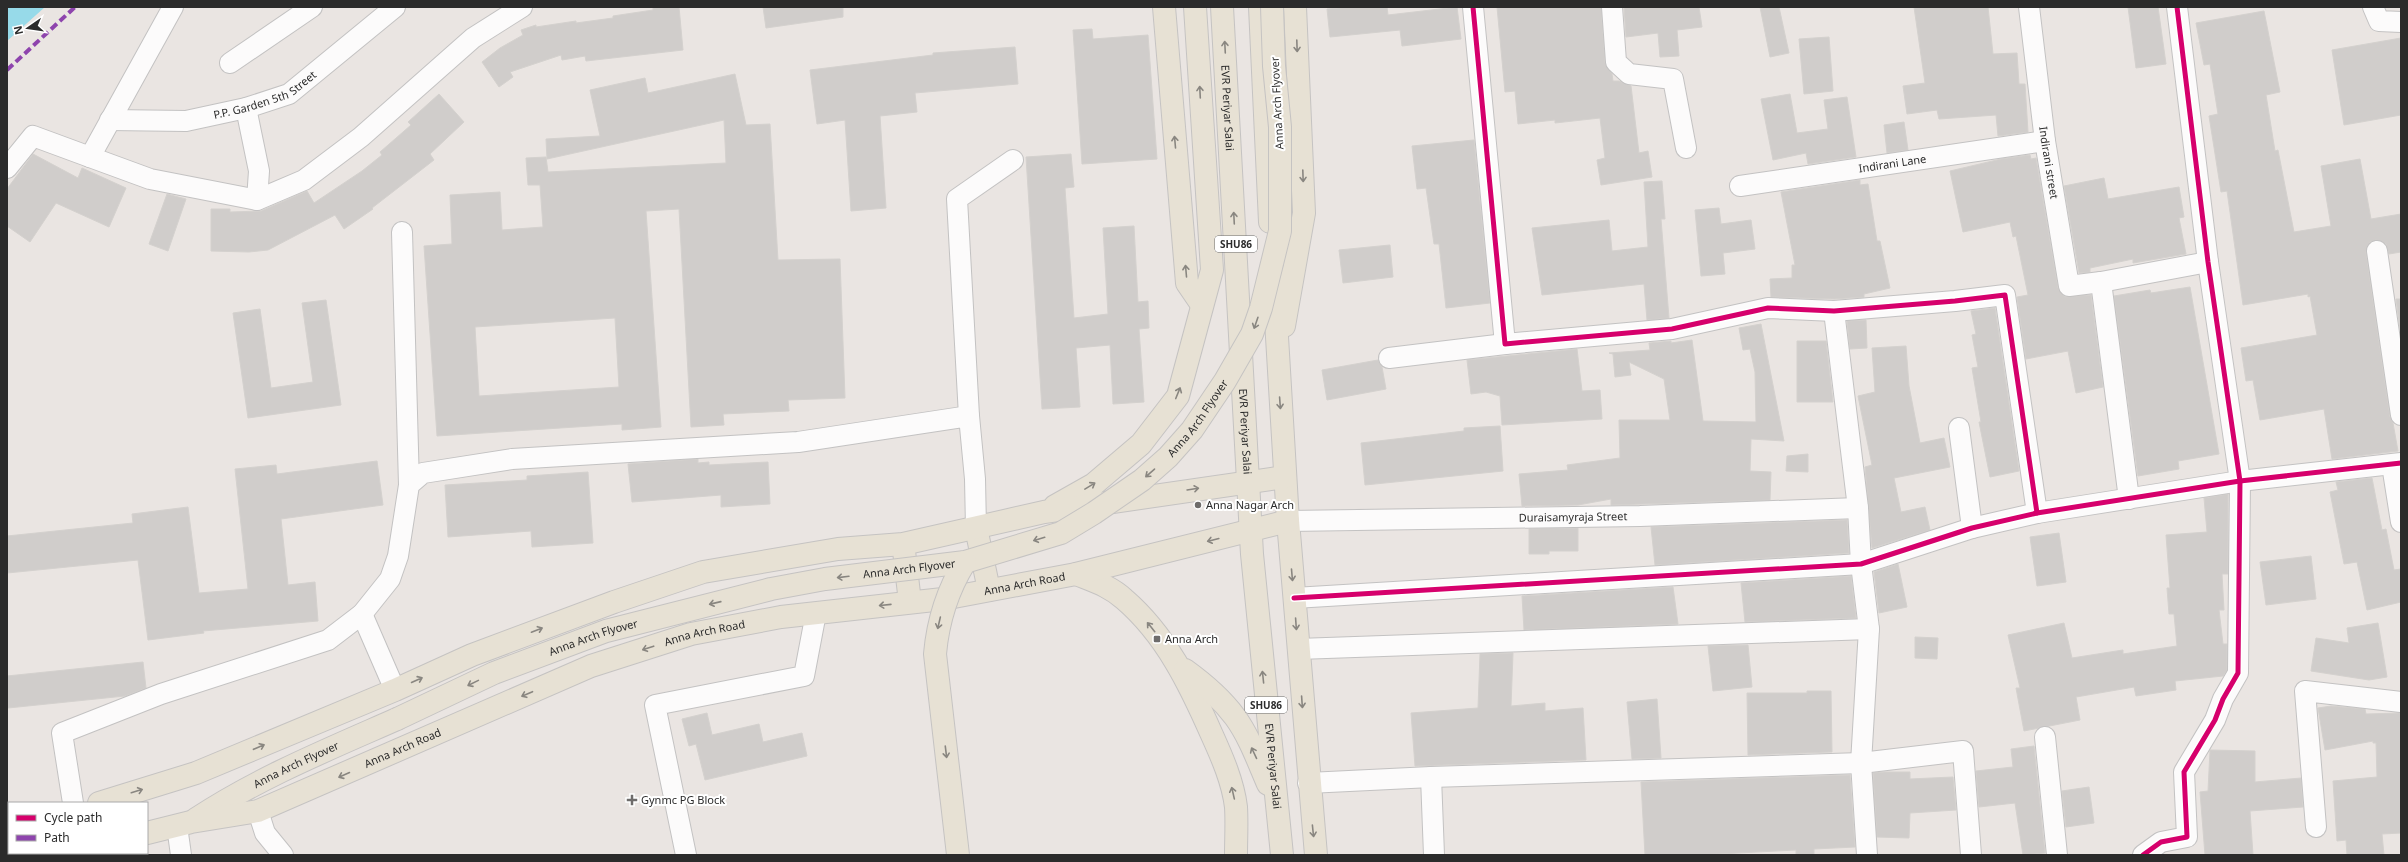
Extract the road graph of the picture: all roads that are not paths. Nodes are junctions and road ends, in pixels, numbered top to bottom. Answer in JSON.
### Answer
{"nodes":[{"id":1,"x":173,"y":7,"type":"edge"},
{"id":2,"x":312,"y":7,"type":"edge"},
{"id":3,"x":395,"y":7,"type":"edge"},
{"id":4,"x":522,"y":7,"type":"edge"},
{"id":5,"x":1164,"y":7,"type":"edge"},
{"id":6,"x":1195,"y":7,"type":"edge"},
{"id":7,"x":1222,"y":7,"type":"edge"},
{"id":8,"x":1260,"y":7,"type":"edge"},
{"id":9,"x":1272,"y":7,"type":"edge"},
{"id":10,"x":1295,"y":7,"type":"edge"},
{"id":11,"x":1473,"y":7,"type":"edge"},
{"id":12,"x":1612,"y":7,"type":"edge"},
{"id":13,"x":2029,"y":7,"type":"edge"},
{"id":14,"x":2177,"y":7,"type":"edge"},
{"id":15,"x":2373,"y":7,"type":"edge"},
{"id":16,"x":2401,"y":22,"type":"edge"},
{"id":17,"x":230,"y":62,"type":"dead end"},
{"id":18,"x":246,"y":108,"type":"junction"},
{"id":19,"x":110,"y":120,"type":"junction"},
{"id":20,"x":2045,"y":141,"type":"junction"},
{"id":21,"x":1686,"y":148,"type":"dead end"},
{"id":22,"x":90,"y":157,"type":"junction"},
{"id":23,"x":10,"y":158,"type":"edge"},
{"id":24,"x":1012,"y":160,"type":"dead end"},
{"id":25,"x":1740,"y":186,"type":"dead end"},
{"id":26,"x":257,"y":200,"type":"junction"},
{"id":27,"x":402,"y":232,"type":"dead end"},
{"id":28,"x":2377,"y":251,"type":"dead end"},
{"id":29,"x":2208,"y":262,"type":"junction"},
{"id":30,"x":1212,"y":270,"type":"junction"},
{"id":31,"x":2101,"y":282,"type":"junction"},
{"id":32,"x":1238,"y":302,"type":"junction"},
{"id":33,"x":1202,"y":305,"type":"junction"},
{"id":34,"x":1834,"y":310,"type":"junction"},
{"id":35,"x":1505,"y":344,"type":"junction"},
{"id":36,"x":1389,"y":358,"type":"dead end"},
{"id":37,"x":1277,"y":364,"type":"junction"},
{"id":38,"x":2401,"y":415,"type":"edge"},
{"id":39,"x":969,"y":416,"type":"junction"},
{"id":40,"x":1959,"y":428,"type":"dead end"},
{"id":41,"x":2397,"y":464,"type":"edge"},
{"id":42,"x":1285,"y":477,"type":"junction"},
{"id":43,"x":1247,"y":481,"type":"junction"},
{"id":44,"x":2240,"y":482,"type":"junction"},
{"id":45,"x":409,"y":485,"type":"junction"},
{"id":46,"x":2129,"y":499,"type":"junction"},
{"id":47,"x":1858,"y":508,"type":"junction"},
{"id":48,"x":1044,"y":512,"type":"junction"},
{"id":49,"x":2037,"y":513,"type":"junction"},
{"id":50,"x":1288,"y":521,"type":"junction"},
{"id":51,"x":2401,"y":522,"type":"edge"},
{"id":52,"x":976,"y":528,"type":"junction"},
{"id":53,"x":1972,"y":528,"type":"junction"},
{"id":54,"x":1251,"y":530,"type":"junction"},
{"id":55,"x":903,"y":544,"type":"junction"},
{"id":56,"x":965,"y":562,"type":"junction"},
{"id":57,"x":1861,"y":564,"type":"junction"},
{"id":58,"x":1076,"y":574,"type":"junction"},
{"id":59,"x":989,"y":590,"type":"junction"},
{"id":60,"x":1294,"y":598,"type":"junction"},
{"id":61,"x":910,"y":602,"type":"junction"},
{"id":62,"x":816,"y":613,"type":"junction"},
{"id":63,"x":362,"y":614,"type":"junction"},
{"id":64,"x":1870,"y":629,"type":"junction"},
{"id":65,"x":1298,"y":649,"type":"junction"},
{"id":66,"x":1179,"y":665,"type":"junction"},
{"id":67,"x":395,"y":690,"type":"junction"},
{"id":68,"x":2401,"y":702,"type":"edge"},
{"id":69,"x":2045,"y":737,"type":"dead end"},
{"id":70,"x":1861,"y":763,"type":"junction"},
{"id":71,"x":1431,"y":777,"type":"junction"},
{"id":72,"x":1308,"y":783,"type":"junction"},
{"id":73,"x":1276,"y":801,"type":"junction"},
{"id":74,"x":73,"y":802,"type":"edge"},
{"id":75,"x":102,"y":802,"type":"edge"},
{"id":76,"x":258,"y":811,"type":"junction"},
{"id":77,"x":184,"y":824,"type":"junction"},
{"id":78,"x":2316,"y":827,"type":"dead end"},
{"id":79,"x":148,"y":833,"type":"edge"},
{"id":80,"x":181,"y":855,"type":"edge"},
{"id":81,"x":283,"y":855,"type":"edge"},
{"id":82,"x":686,"y":855,"type":"edge"},
{"id":83,"x":958,"y":855,"type":"edge"},
{"id":84,"x":1236,"y":855,"type":"edge"},
{"id":85,"x":1282,"y":855,"type":"edge"},
{"id":86,"x":1316,"y":855,"type":"edge"},
{"id":87,"x":1434,"y":855,"type":"edge"},
{"id":88,"x":1867,"y":855,"type":"edge"},
{"id":89,"x":1971,"y":855,"type":"edge"},
{"id":90,"x":2057,"y":855,"type":"edge"},
{"id":91,"x":2142,"y":855,"type":"edge"}],
"edges":[{"from":1,"to":19,"type":"street"},
{"from":2,"to":17,"type":"street"},
{"from":3,"to":18,"type":"street","name":"P.P. Garden 5th Street"},
{"from":4,"to":26,"type":"street"},
{"from":33,"to":5,"type":"main road","one_way":true},
{"from":30,"to":6,"type":"main road","one_way":true},
{"from":32,"to":7,"type":"main road","name":"EVR Periyar Salai","number":"SHU86","one_way":true},
{"from":8,"to":37,"type":"main road","number":"SHU86"},
{"from":9,"to":56,"type":"main road","name":"Anna Arch Flyover","one_way":true,"bridge":true},
{"from":10,"to":37,"type":"main road","one_way":true},
{"from":11,"to":35,"type":"street"},
{"from":12,"to":21,"type":"street"},
{"from":13,"to":20,"type":"street","name":"Indirani street"},
{"from":14,"to":29,"type":"street"},
{"from":15,"to":16,"type":"street"},
{"from":18,"to":19,"type":"street","name":"P.P. Garden 5th Street"},
{"from":18,"to":26,"type":"street"},
{"from":19,"to":22,"type":"street"},
{"from":20,"to":25,"type":"street","name":"Indirani Lane"},
{"from":20,"to":31,"type":"street","name":"Indirani street"},
{"from":22,"to":23,"type":"street"},
{"from":22,"to":26,"type":"street"},
{"from":24,"to":39,"type":"street"},
{"from":27,"to":45,"type":"street"},
{"from":28,"to":38,"type":"street"},
{"from":29,"to":31,"type":"street","name":"Indirani street"},
{"from":29,"to":44,"type":"street"},
{"from":30,"to":32,"type":"main road"},
{"from":30,"to":33,"type":"main road"},
{"from":31,"to":46,"type":"street"},
{"from":32,"to":43,"type":"main road","name":"EVR Periyar Salai","number":"SHU86"},
{"from":48,"to":33,"type":"main road","one_way":true},
{"from":34,"to":35,"type":"street"},
{"from":34,"to":47,"type":"street"},
{"from":34,"to":49,"type":"street"},
{"from":35,"to":36,"type":"street"},
{"from":37,"to":42,"type":"main road","number":"SHU86","one_way":true},
{"from":39,"to":45,"type":"street"},
{"from":39,"to":52,"type":"street"},
{"from":40,"to":53,"type":"street"},
{"from":41,"to":44,"type":"street"},
{"from":41,"to":51,"type":"street"},
{"from":42,"to":43,"type":"main road"},
{"from":42,"to":50,"type":"main road","number":"SHU86"},
{"from":48,"to":43,"type":"main road","one_way":true},
{"from":43,"to":54,"type":"main road","name":"EVR Periyar Salai","number":"SHU86"},
{"from":44,"to":46,"type":"street"},
{"from":44,"to":91,"type":"street"},
{"from":45,"to":63,"type":"street"},
{"from":46,"to":49,"type":"street"},
{"from":47,"to":50,"type":"street","name":"Duraisamyraja Street"},
{"from":47,"to":57,"type":"street"},
{"from":48,"to":52,"type":"main road"},
{"from":49,"to":53,"type":"street"},
{"from":50,"to":54,"type":"main road","name":"Anna Arch Road"},
{"from":50,"to":60,"type":"main road","number":"SHU86","one_way":true},
{"from":52,"to":55,"type":"main road"},
{"from":52,"to":59,"type":"main road"},
{"from":53,"to":57,"type":"street"},
{"from":54,"to":58,"type":"main road","name":"Anna Arch Road","one_way":true},
{"from":73,"to":54,"type":"main road","name":"EVR Periyar Salai","number":"SHU86","one_way":true},
{"from":55,"to":61,"type":"main road"},
{"from":67,"to":55,"type":"main road","one_way":true},
{"from":56,"to":77,"type":"main road","name":"Anna Arch Flyover","one_way":true,"bridge":true},
{"from":56,"to":83,"type":"main road","one_way":true,"bridge":true},
{"from":57,"to":60,"type":"street"},
{"from":57,"to":64,"type":"street"},
{"from":58,"to":59,"type":"main road","name":"Anna Arch Road"},
{"from":66,"to":58,"type":"main road","one_way":true},
{"from":59,"to":61,"type":"main road","name":"Anna Arch Road"},
{"from":60,"to":65,"type":"main road","number":"SHU86","one_way":true},
{"from":61,"to":62,"type":"main road","name":"Anna Arch Road","one_way":true},
{"from":62,"to":76,"type":"main road","name":"Anna Arch Road","one_way":true},
{"from":62,"to":82,"type":"street"},
{"from":63,"to":67,"type":"street"},
{"from":63,"to":74,"type":"street"},
{"from":64,"to":65,"type":"street"},
{"from":64,"to":70,"type":"street"},
{"from":65,"to":72,"type":"main road","number":"SHU86","one_way":true},
{"from":73,"to":66,"type":"main road","one_way":true},
{"from":84,"to":66,"type":"main road","one_way":true},
{"from":75,"to":67,"type":"main road","one_way":true},
{"from":68,"to":78,"type":"street"},
{"from":69,"to":90,"type":"street"},
{"from":70,"to":71,"type":"street"},
{"from":70,"to":88,"type":"street"},
{"from":70,"to":89,"type":"street"},
{"from":71,"to":72,"type":"street"},
{"from":71,"to":87,"type":"street"},
{"from":72,"to":86,"type":"main road","number":"SHU86","one_way":true},
{"from":73,"to":85,"type":"main road","name":"EVR Periyar Salai","number":"SHU86"},
{"from":76,"to":77,"type":"main road","name":"Anna Arch Road"},
{"from":76,"to":81,"type":"street"},
{"from":77,"to":79,"type":"main road","name":"Anna Arch Road"},
{"from":77,"to":80,"type":"street"}]}
